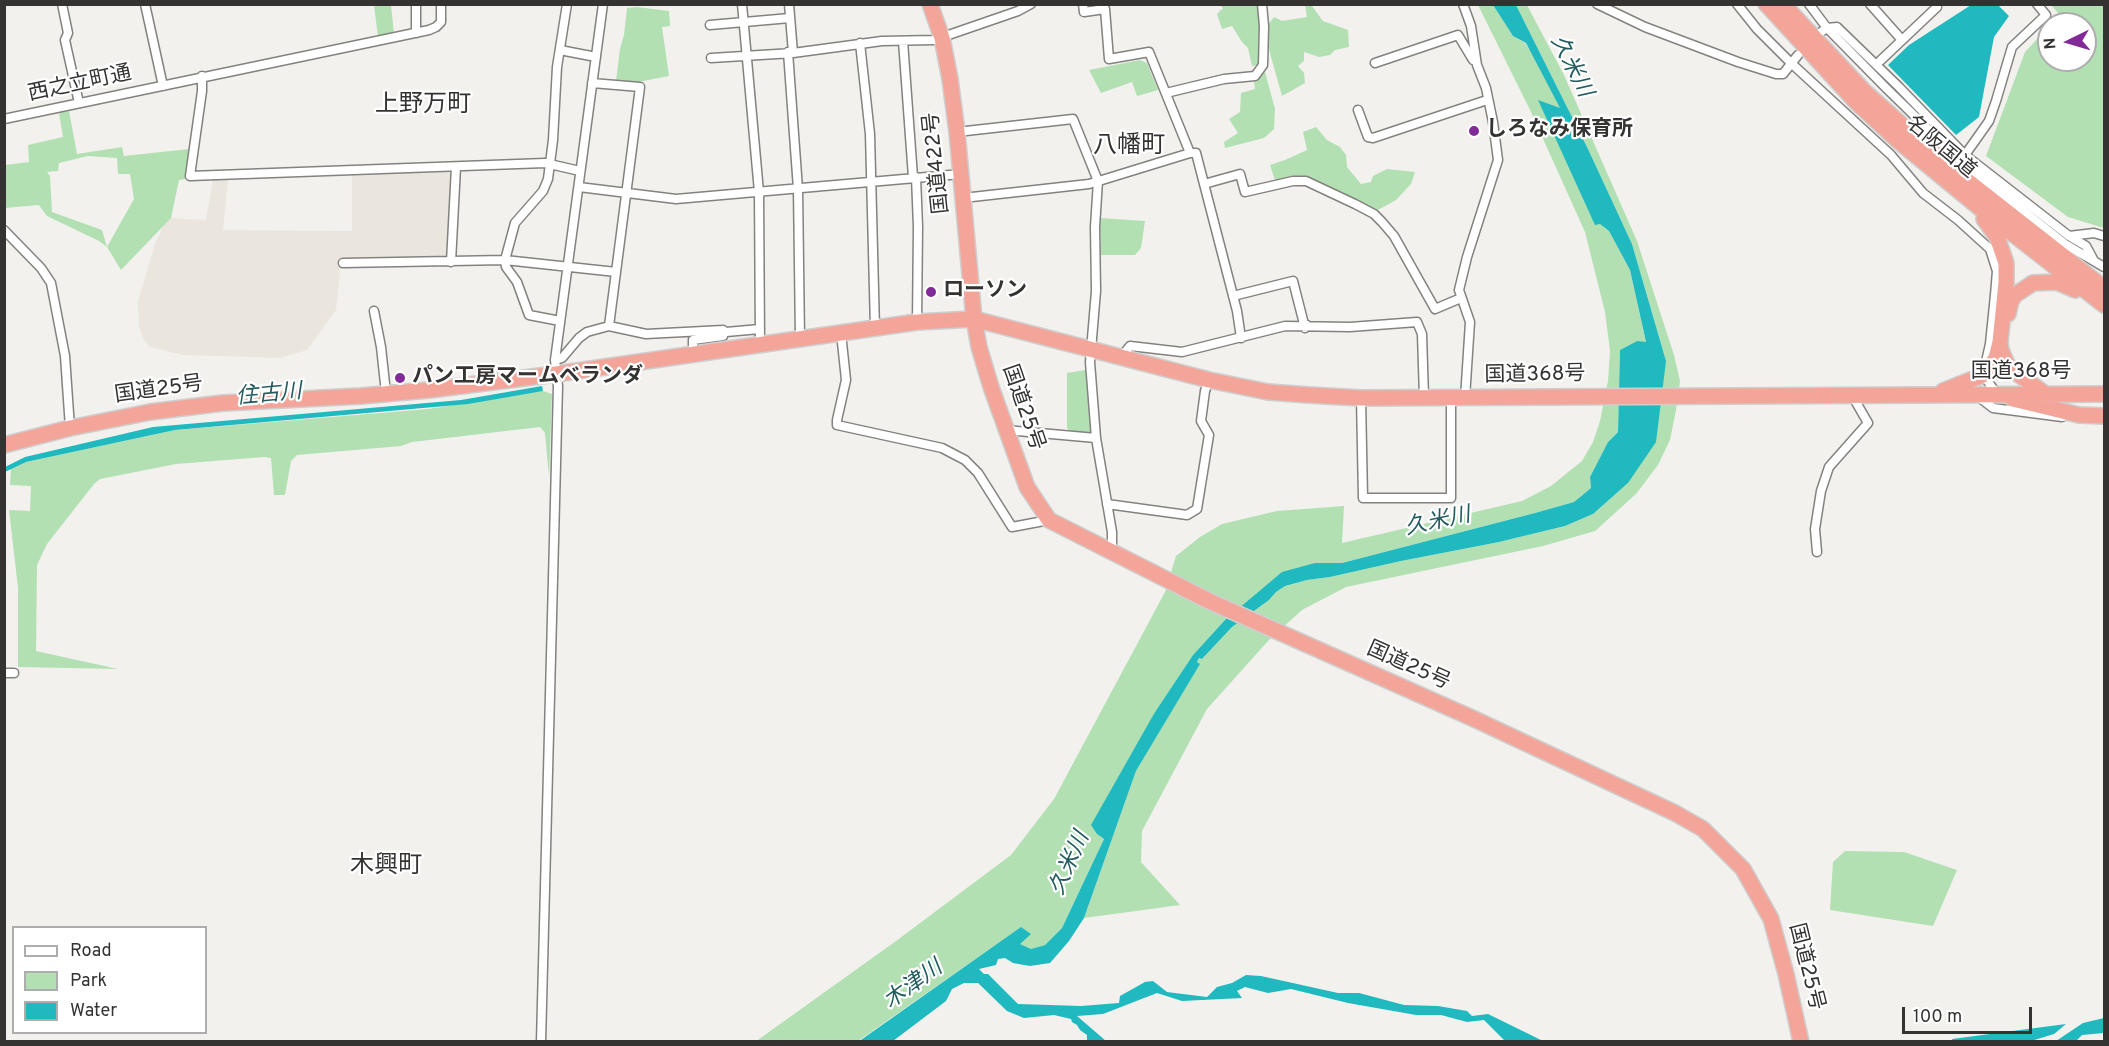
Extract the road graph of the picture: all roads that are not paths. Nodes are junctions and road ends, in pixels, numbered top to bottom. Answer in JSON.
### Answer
{"nodes":[{"id":1,"x":62,"y":4,"type":"edge"},
{"id":2,"x":145,"y":4,"type":"edge"},
{"id":3,"x":416,"y":4,"type":"edge"},
{"id":4,"x":441,"y":4,"type":"edge"},
{"id":5,"x":567,"y":4,"type":"edge"},
{"id":6,"x":603,"y":4,"type":"edge"},
{"id":7,"x":742,"y":4,"type":"edge"},
{"id":8,"x":789,"y":4,"type":"edge"},
{"id":9,"x":930,"y":4,"type":"edge"},
{"id":10,"x":1031,"y":4,"type":"edge"},
{"id":11,"x":1083,"y":4,"type":"edge"},
{"id":12,"x":1262,"y":4,"type":"edge"},
{"id":13,"x":1463,"y":4,"type":"edge"},
{"id":14,"x":1597,"y":4,"type":"edge"},
{"id":15,"x":1737,"y":4,"type":"edge"},
{"id":16,"x":1766,"y":4,"type":"edge"},
{"id":17,"x":1783,"y":4,"type":"edge"},
{"id":18,"x":1809,"y":4,"type":"edge"},
{"id":19,"x":1870,"y":4,"type":"edge"},
{"id":20,"x":2037,"y":4,"type":"edge"},
{"id":21,"x":1937,"y":5,"type":"edge"},
{"id":22,"x":790,"y":18,"type":"junction"},
{"id":23,"x":744,"y":22,"type":"junction"},
{"id":24,"x":710,"y":25,"type":"dead end"},
{"id":25,"x":1824,"y":30,"type":"junction"},
{"id":26,"x":416,"y":33,"type":"junction"},
{"id":27,"x":942,"y":38,"type":"junction"},
{"id":28,"x":1902,"y":40,"type":"junction"},
{"id":29,"x":903,"y":41,"type":"junction"},
{"id":30,"x":860,"y":43,"type":"junction"},
{"id":31,"x":560,"y":50,"type":"junction"},
{"id":32,"x":790,"y":52,"type":"junction"},
{"id":33,"x":747,"y":55,"type":"junction"},
{"id":34,"x":1798,"y":55,"type":"dead end"},
{"id":35,"x":596,"y":57,"type":"junction"},
{"id":36,"x":711,"y":58,"type":"dead end"},
{"id":37,"x":1817,"y":60,"type":"junction"},
{"id":38,"x":1880,"y":61,"type":"dead end"},
{"id":39,"x":1375,"y":63,"type":"dead end"},
{"id":40,"x":1791,"y":63,"type":"junction"},
{"id":41,"x":1477,"y":65,"type":"junction"},
{"id":42,"x":202,"y":76,"type":"junction"},
{"id":43,"x":592,"y":83,"type":"junction"},
{"id":44,"x":162,"y":86,"type":"junction"},
{"id":45,"x":1166,"y":93,"type":"junction"},
{"id":46,"x":1487,"y":100,"type":"junction"},
{"id":47,"x":79,"y":104,"type":"junction"},
{"id":48,"x":1358,"y":110,"type":"dead end"},
{"id":49,"x":4,"y":119,"type":"edge"},
{"id":50,"x":957,"y":132,"type":"junction"},
{"id":51,"x":1190,"y":153,"type":"junction"},
{"id":52,"x":1965,"y":154,"type":"junction"},
{"id":53,"x":551,"y":164,"type":"junction"},
{"id":54,"x":456,"y":167,"type":"junction"},
{"id":55,"x":580,"y":171,"type":"junction"},
{"id":56,"x":961,"y":174,"type":"junction"},
{"id":57,"x":914,"y":177,"type":"junction"},
{"id":58,"x":1098,"y":181,"type":"junction"},
{"id":59,"x":872,"y":183,"type":"junction"},
{"id":60,"x":1204,"y":184,"type":"junction"},
{"id":61,"x":579,"y":187,"type":"junction"},
{"id":62,"x":798,"y":189,"type":"junction"},
{"id":63,"x":626,"y":192,"type":"junction"},
{"id":64,"x":759,"y":192,"type":"junction"},
{"id":65,"x":963,"y":198,"type":"junction"},
{"id":66,"x":4,"y":230,"type":"edge"},
{"id":67,"x":2069,"y":236,"type":"junction"},
{"id":68,"x":2104,"y":236,"type":"edge"},
{"id":69,"x":2094,"y":259,"type":"junction"},
{"id":70,"x":505,"y":260,"type":"junction"},
{"id":71,"x":452,"y":262,"type":"junction"},
{"id":72,"x":2070,"y":262,"type":"junction"},
{"id":73,"x":343,"y":263,"type":"dead end"},
{"id":74,"x":568,"y":267,"type":"junction"},
{"id":75,"x":2104,"y":267,"type":"edge"},
{"id":76,"x":616,"y":272,"type":"junction"},
{"id":77,"x":2104,"y":280,"type":"edge"},
{"id":78,"x":2104,"y":288,"type":"edge"},
{"id":79,"x":1233,"y":296,"type":"junction"},
{"id":80,"x":1461,"y":298,"type":"junction"},
{"id":81,"x":2104,"y":305,"type":"edge"},
{"id":82,"x":374,"y":311,"type":"dead end"},
{"id":83,"x":2104,"y":311,"type":"edge"},
{"id":84,"x":974,"y":319,"type":"junction"},
{"id":85,"x":560,"y":321,"type":"junction"},
{"id":86,"x":917,"y":322,"type":"junction"},
{"id":87,"x":1307,"y":325,"type":"junction"},
{"id":88,"x":609,"y":326,"type":"junction"},
{"id":89,"x":875,"y":328,"type":"junction"},
{"id":90,"x":723,"y":330,"type":"junction"},
{"id":91,"x":841,"y":333,"type":"junction"},
{"id":92,"x":760,"y":337,"type":"junction"},
{"id":93,"x":1241,"y":338,"type":"junction"},
{"id":94,"x":800,"y":339,"type":"junction"},
{"id":95,"x":2000,"y":342,"type":"junction"},
{"id":96,"x":1091,"y":348,"type":"junction"},
{"id":97,"x":693,"y":354,"type":"junction"},
{"id":98,"x":1122,"y":356,"type":"junction"},
{"id":99,"x":555,"y":367,"type":"junction"},
{"id":100,"x":1983,"y":375,"type":"junction"},
{"id":101,"x":1209,"y":380,"type":"junction"},
{"id":102,"x":386,"y":393,"type":"junction"},
{"id":103,"x":1975,"y":394,"type":"junction"},
{"id":104,"x":1997,"y":394,"type":"junction"},
{"id":105,"x":2045,"y":394,"type":"junction"},
{"id":106,"x":2102,"y":394,"type":"edge"},
{"id":107,"x":1925,"y":396,"type":"junction"},
{"id":108,"x":1852,"y":397,"type":"junction"},
{"id":109,"x":1361,"y":398,"type":"junction"},
{"id":110,"x":1424,"y":398,"type":"junction"},
{"id":111,"x":1458,"y":398,"type":"junction"},
{"id":112,"x":2104,"y":416,"type":"edge"},
{"id":113,"x":2104,"y":421,"type":"edge"},
{"id":114,"x":70,"y":428,"type":"junction"},
{"id":115,"x":1006,"y":430,"type":"junction"},
{"id":116,"x":1096,"y":438,"type":"junction"},
{"id":117,"x":4,"y":445,"type":"edge"},
{"id":118,"x":1107,"y":504,"type":"junction"},
{"id":119,"x":1049,"y":520,"type":"junction"},
{"id":120,"x":1112,"y":552,"type":"junction"},
{"id":121,"x":1817,"y":552,"type":"dead end"},
{"id":122,"x":541,"y":1041,"type":"edge"},
{"id":123,"x":1801,"y":1041,"type":"edge"}],
"edges":[{"from":1,"to":47,"type":"street"},
{"from":2,"to":44,"type":"street"},
{"from":3,"to":26,"type":"street"},
{"from":4,"to":26,"type":"street","name":"西之立町通"},
{"from":5,"to":31,"type":"street"},
{"from":6,"to":35,"type":"street"},
{"from":7,"to":23,"type":"street"},
{"from":8,"to":22,"type":"street"},
{"from":9,"to":27,"type":"highway","name":"国道422号"},
{"from":10,"to":27,"type":"street"},
{"from":11,"to":45,"type":"street"},
{"from":12,"to":45,"type":"street"},
{"from":13,"to":41,"type":"street"},
{"from":14,"to":40,"type":"street"},
{"from":15,"to":40,"type":"street"},
{"from":16,"to":37,"type":"highway","name":"名阪国道"},
{"from":17,"to":72,"type":"highway","name":"名阪国道"},
{"from":18,"to":25,"type":"street"},
{"from":19,"to":28,"type":"street"},
{"from":20,"to":52,"type":"street"},
{"from":21,"to":28,"type":"street"},
{"from":22,"to":23,"type":"street"},
{"from":22,"to":32,"type":"street"},
{"from":23,"to":24,"type":"street"},
{"from":23,"to":33,"type":"street"},
{"from":25,"to":52,"type":"street"},
{"from":25,"to":69,"type":"street"},
{"from":26,"to":42,"type":"street","name":"西之立町通"},
{"from":27,"to":29,"type":"street"},
{"from":27,"to":50,"type":"highway","name":"国道422号"},
{"from":28,"to":38,"type":"street"},
{"from":29,"to":30,"type":"street"},
{"from":29,"to":57,"type":"street"},
{"from":30,"to":32,"type":"street"},
{"from":30,"to":59,"type":"street"},
{"from":31,"to":35,"type":"street"},
{"from":31,"to":53,"type":"street"},
{"from":32,"to":33,"type":"street"},
{"from":32,"to":62,"type":"street"},
{"from":33,"to":36,"type":"street"},
{"from":33,"to":64,"type":"street"},
{"from":34,"to":40,"type":"street"},
{"from":35,"to":43,"type":"street"},
{"from":37,"to":81,"type":"highway","name":"名阪国道"},
{"from":37,"to":95,"type":"highway"},
{"from":39,"to":41,"type":"street"},
{"from":40,"to":100,"type":"street"},
{"from":41,"to":46,"type":"street"},
{"from":42,"to":44,"type":"street","name":"西之立町通"},
{"from":42,"to":54,"type":"street"},
{"from":43,"to":55,"type":"street"},
{"from":43,"to":63,"type":"street"},
{"from":44,"to":47,"type":"street","name":"西之立町通"},
{"from":45,"to":51,"type":"street"},
{"from":46,"to":48,"type":"street"},
{"from":46,"to":80,"type":"street"},
{"from":47,"to":49,"type":"street","name":"西之立町通"},
{"from":50,"to":56,"type":"highway","name":"国道422号"},
{"from":50,"to":58,"type":"street"},
{"from":51,"to":58,"type":"street"},
{"from":51,"to":60,"type":"street"},
{"from":52,"to":67,"type":"street"},
{"from":53,"to":54,"type":"street"},
{"from":53,"to":55,"type":"street"},
{"from":53,"to":70,"type":"street"},
{"from":54,"to":71,"type":"street"},
{"from":55,"to":61,"type":"street"},
{"from":56,"to":57,"type":"street"},
{"from":56,"to":65,"type":"highway","name":"国道422号"},
{"from":57,"to":59,"type":"street"},
{"from":57,"to":86,"type":"street"},
{"from":58,"to":65,"type":"street"},
{"from":58,"to":96,"type":"street"},
{"from":59,"to":62,"type":"street"},
{"from":59,"to":89,"type":"street"},
{"from":60,"to":79,"type":"street"},
{"from":60,"to":80,"type":"street"},
{"from":61,"to":63,"type":"street"},
{"from":61,"to":74,"type":"street"},
{"from":62,"to":64,"type":"street"},
{"from":62,"to":94,"type":"street"},
{"from":63,"to":64,"type":"street"},
{"from":63,"to":76,"type":"street"},
{"from":64,"to":92,"type":"street"},
{"from":65,"to":84,"type":"highway","name":"国道422号"},
{"from":66,"to":114,"type":"street"},
{"from":67,"to":68,"type":"street"},
{"from":67,"to":69,"type":"street"},
{"from":69,"to":75,"type":"street"},
{"from":70,"to":71,"type":"street"},
{"from":70,"to":74,"type":"street"},
{"from":70,"to":85,"type":"street"},
{"from":71,"to":73,"type":"street"},
{"from":72,"to":77,"type":"highway"},
{"from":72,"to":78,"type":"highway","name":"名阪国道"},
{"from":74,"to":76,"type":"street"},
{"from":74,"to":85,"type":"street"},
{"from":76,"to":88,"type":"street"},
{"from":79,"to":87,"type":"street"},
{"from":79,"to":93,"type":"street"},
{"from":80,"to":111,"type":"street"},
{"from":82,"to":102,"type":"street"},
{"from":83,"to":106,"type":"highway"},
{"from":84,"to":86,"type":"highway","name":"国道25号"},
{"from":84,"to":96,"type":"highway","name":"国道368号"},
{"from":84,"to":115,"type":"highway","name":"国道25号"},
{"from":85,"to":99,"type":"street"},
{"from":86,"to":89,"type":"highway","name":"国道25号"},
{"from":87,"to":93,"type":"street"},
{"from":87,"to":110,"type":"street"},
{"from":88,"to":90,"type":"street"},
{"from":88,"to":99,"type":"street"},
{"from":89,"to":91,"type":"highway","name":"国道25号"},
{"from":90,"to":92,"type":"street"},
{"from":90,"to":97,"type":"street"},
{"from":91,"to":94,"type":"highway","name":"国道25号"},
{"from":91,"to":119,"type":"street"},
{"from":92,"to":94,"type":"highway","name":"国道25号"},
{"from":92,"to":97,"type":"highway","name":"国道25号"},
{"from":93,"to":98,"type":"street"},
{"from":95,"to":100,"type":"highway"},
{"from":95,"to":105,"type":"highway"},
{"from":96,"to":98,"type":"highway","name":"国道368号"},
{"from":96,"to":116,"type":"street"},
{"from":97,"to":99,"type":"highway","name":"国道25号"},
{"from":98,"to":101,"type":"highway","name":"国道368号"},
{"from":99,"to":102,"type":"highway","name":"国道25号"},
{"from":99,"to":122,"type":"street"},
{"from":100,"to":104,"type":"street"},
{"from":100,"to":107,"type":"highway"},
{"from":101,"to":109,"type":"highway","name":"国道368号"},
{"from":101,"to":118,"type":"street"},
{"from":102,"to":114,"type":"highway","name":"国道25号"},
{"from":103,"to":104,"type":"highway","name":"国道368号"},
{"from":103,"to":107,"type":"highway","name":"国道368号"},
{"from":103,"to":113,"type":"street"},
{"from":104,"to":105,"type":"highway","name":"国道368号"},
{"from":104,"to":112,"type":"highway"},
{"from":105,"to":106,"type":"highway","name":"国道368号"},
{"from":107,"to":108,"type":"highway","name":"国道368号"},
{"from":108,"to":111,"type":"highway","name":"国道368号"},
{"from":108,"to":121,"type":"street"},
{"from":109,"to":110,"type":"highway","name":"国道368号"},
{"from":109,"to":111,"type":"street"},
{"from":110,"to":111,"type":"highway","name":"国道368号"},
{"from":114,"to":117,"type":"highway","name":"国道25号"},
{"from":115,"to":116,"type":"street"},
{"from":115,"to":119,"type":"highway","name":"国道25号"},
{"from":116,"to":118,"type":"street"},
{"from":118,"to":120,"type":"street"},
{"from":119,"to":120,"type":"highway","name":"国道25号"},
{"from":120,"to":123,"type":"highway","name":"国道25号"}]}
